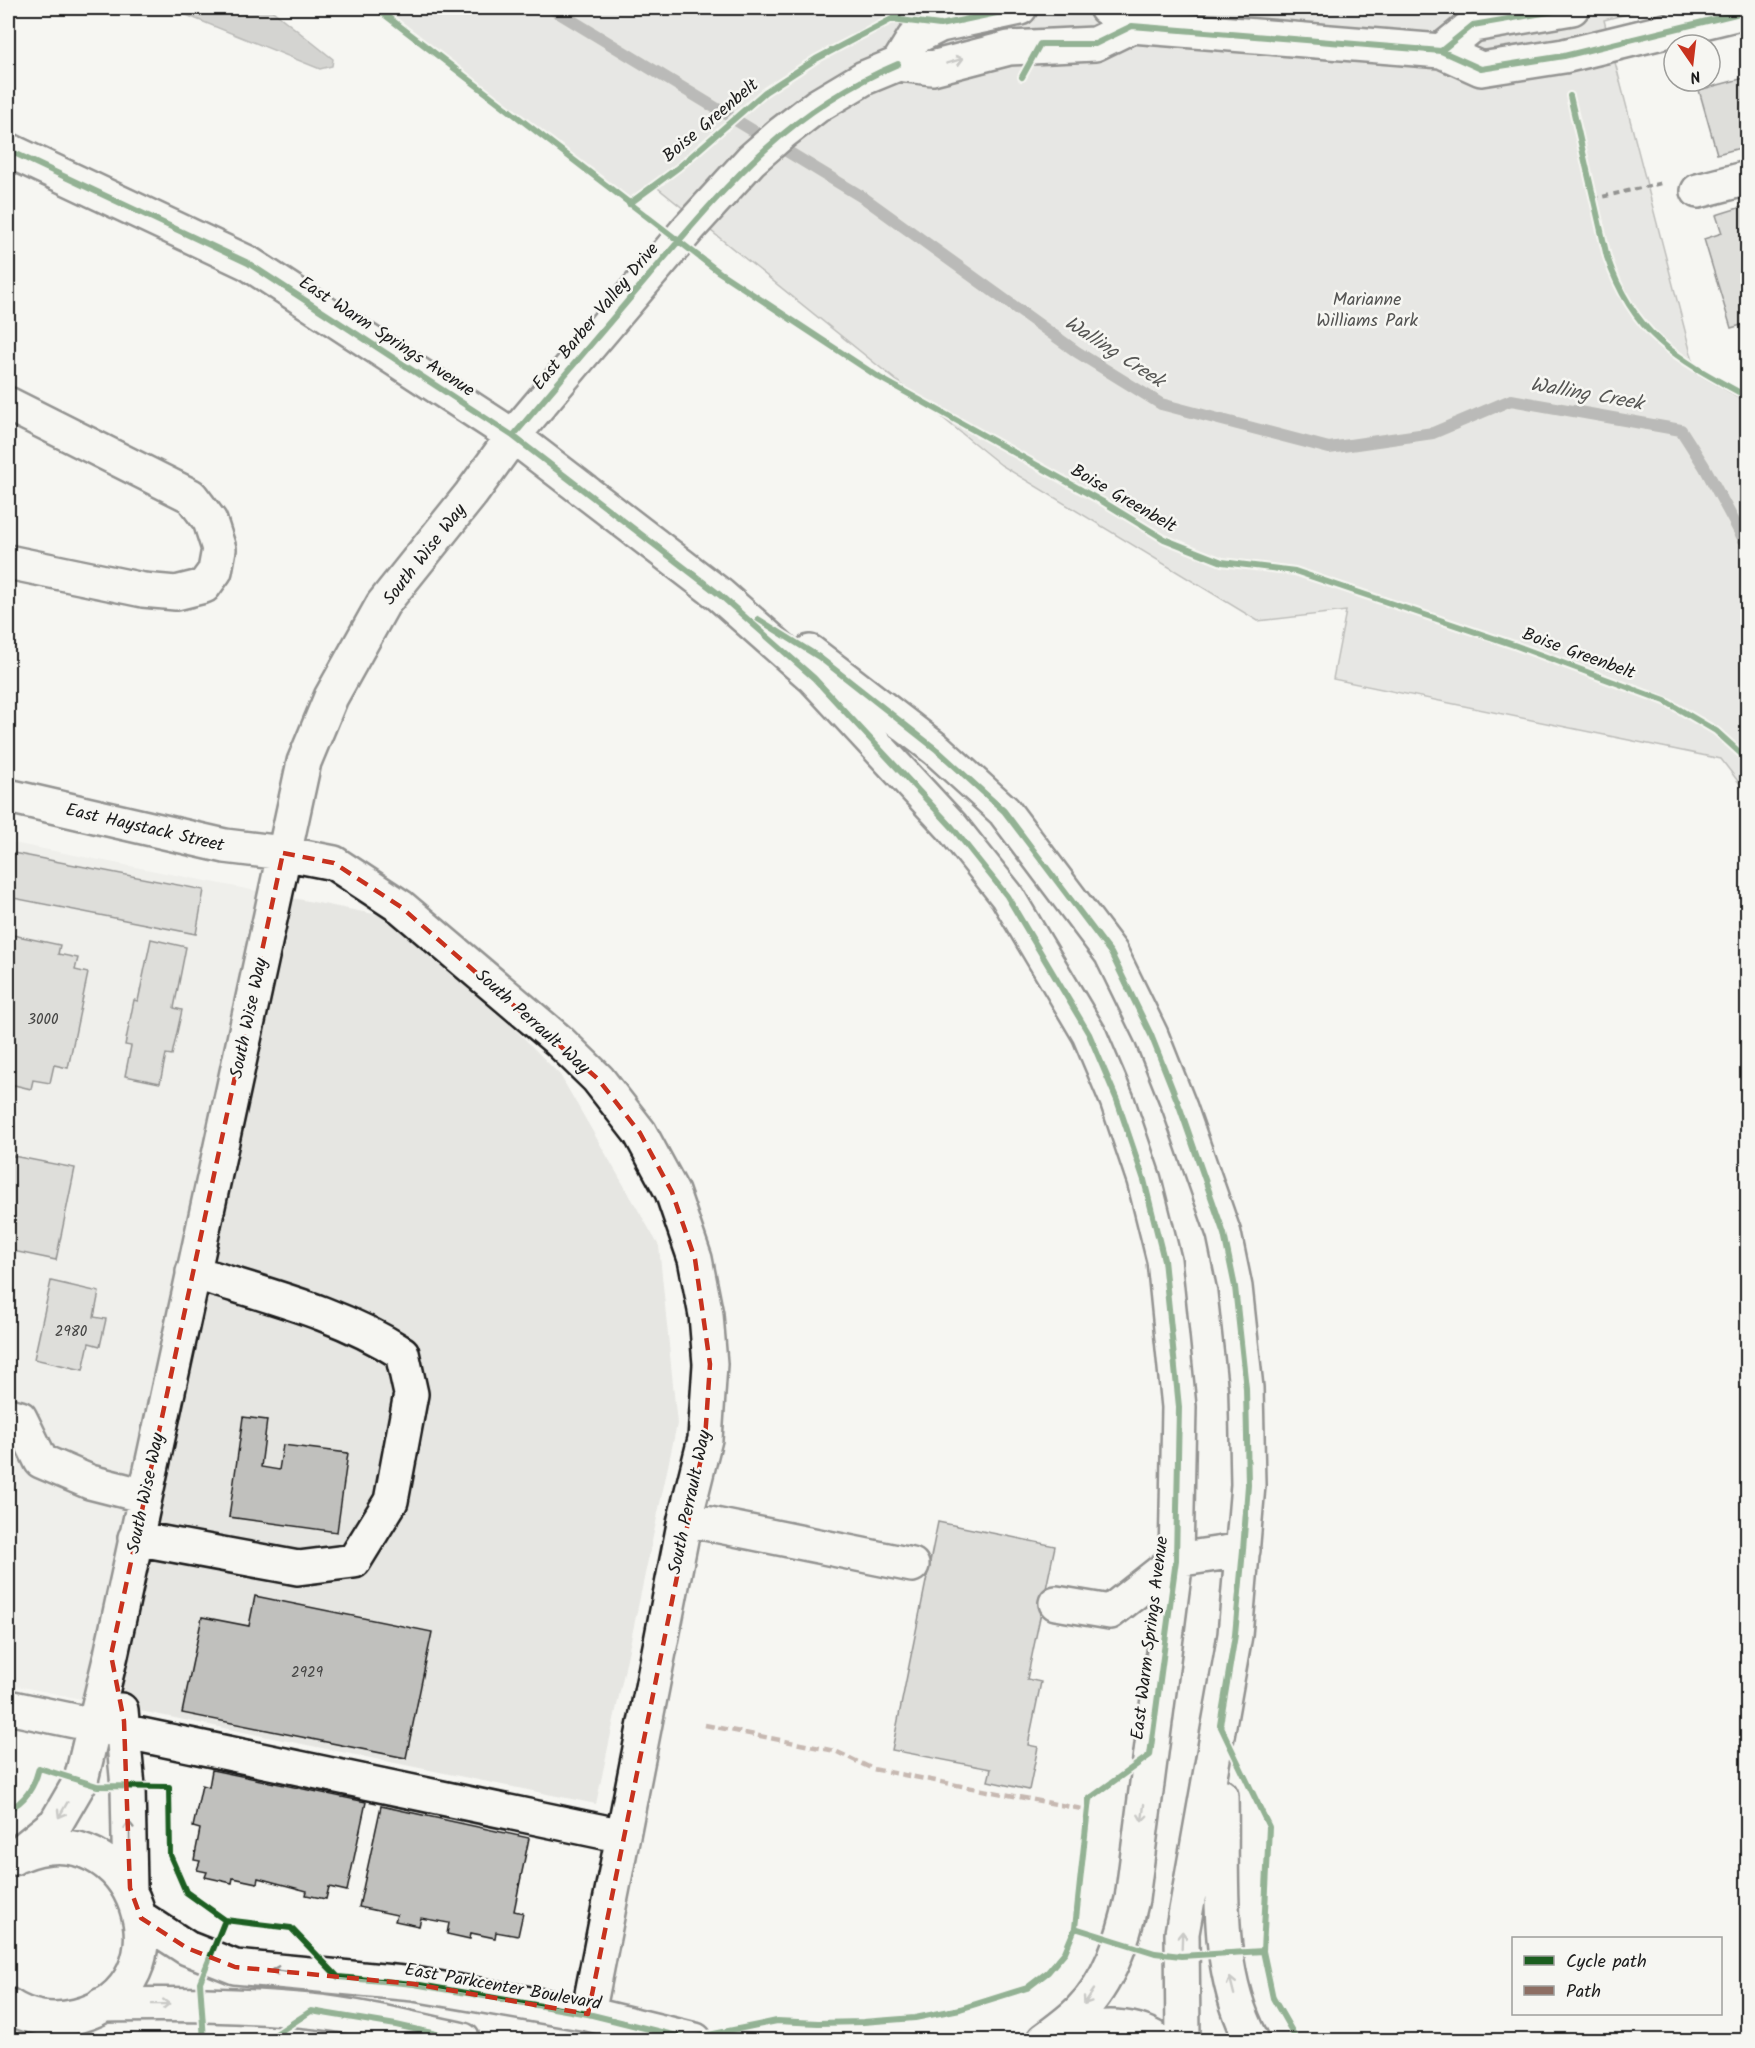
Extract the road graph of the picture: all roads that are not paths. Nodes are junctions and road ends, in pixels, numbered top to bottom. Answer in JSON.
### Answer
{"nodes":[{"id":1,"x":1020,"y":8,"type":"edge"},
{"id":2,"x":1572,"y":8,"type":"edge"},
{"id":3,"x":1748,"y":11,"type":"edge"},
{"id":4,"x":1119,"y":17,"type":"edge"},
{"id":5,"x":1441,"y":51,"type":"junction"},
{"id":6,"x":898,"y":64,"type":"junction"},
{"id":7,"x":8,"y":150,"type":"edge"},
{"id":8,"x":1748,"y":178,"type":"edge"},
{"id":9,"x":1698,"y":191,"type":"road end"},
{"id":10,"x":8,"y":404,"type":"edge"},
{"id":11,"x":513,"y":436,"type":"junction"},
{"id":12,"x":8,"y":562,"type":"edge"},
{"id":13,"x":720,"y":595,"type":"junction"},
{"id":14,"x":8,"y":796,"type":"edge"},
{"id":15,"x":283,"y":853,"type":"junction"},
{"id":16,"x":193,"y":1272,"type":"junction"},
{"id":17,"x":8,"y":1415,"type":"edge"},
{"id":18,"x":145,"y":1496,"type":"junction"},
{"id":19,"x":685,"y":1519,"type":"junction"},
{"id":20,"x":135,"y":1538,"type":"junction"},
{"id":21,"x":1244,"y":1550,"type":"junction"},
{"id":22,"x":1176,"y":1560,"type":"junction"},
{"id":23,"x":912,"y":1565,"type":"dead end"},
{"id":24,"x":1056,"y":1603,"type":"dead end"},
{"id":25,"x":8,"y":1707,"type":"edge"},
{"id":26,"x":1220,"y":1725,"type":"junction"},
{"id":27,"x":109,"y":1728,"type":"junction"},
{"id":28,"x":623,"y":1836,"type":"junction"},
{"id":29,"x":9,"y":1859,"type":"edge"},
{"id":30,"x":130,"y":1888,"type":"junction"},
{"id":31,"x":141,"y":1918,"type":"junction"},
{"id":32,"x":8,"y":2006,"type":"edge"},
{"id":33,"x":95,"y":2009,"type":"junction"},
{"id":34,"x":588,"y":2014,"type":"junction"},
{"id":35,"x":58,"y":2040,"type":"edge"},
{"id":36,"x":463,"y":2040,"type":"edge"},
{"id":37,"x":695,"y":2040,"type":"edge"},
{"id":38,"x":1046,"y":2040,"type":"edge"},
{"id":39,"x":1157,"y":2040,"type":"edge"},
{"id":40,"x":1183,"y":2040,"type":"edge"},
{"id":41,"x":1252,"y":2040,"type":"edge"}],
"edges":[{"from":1,"to":6,"type":"street"},
{"from":2,"to":5,"type":"street"},
{"from":3,"to":5,"type":"street","name":"East Barber Valley Drive"},
{"from":4,"to":5,"type":"street","name":"East Barber Valley Drive"},
{"from":6,"to":4,"type":"street","name":"East Barber Valley Drive","one_way":true},
{"from":6,"to":11,"type":"street","name":"East Barber Valley Drive"},
{"from":7,"to":11,"type":"street","name":"East Warm Springs Avenue"},
{"from":8,"to":9,"type":"street"},
{"from":10,"to":12,"type":"street"},
{"from":11,"to":13,"type":"street","name":"East Warm Springs Avenue"},
{"from":11,"to":15,"type":"street","name":"South Wise Way"},
{"from":13,"to":21,"type":"street","name":"East Warm Springs Avenue"},
{"from":13,"to":22,"type":"street","name":"East Warm Springs Avenue"},
{"from":14,"to":15,"type":"street","name":"East Haystack Street"},
{"from":15,"to":16,"type":"street","name":"South Wise Way"},
{"from":15,"to":19,"type":"street","name":"South Perrault Way"},
{"from":16,"to":18,"type":"street","name":"South Wise Way"},
{"from":16,"to":20,"type":"street"},
{"from":17,"to":18,"type":"street"},
{"from":18,"to":20,"type":"street","name":"South Wise Way"},
{"from":19,"to":23,"type":"street"},
{"from":19,"to":28,"type":"street","name":"South Perrault Way"},
{"from":20,"to":27,"type":"street","name":"South Wise Way"},
{"from":21,"to":22,"type":"street"},
{"from":21,"to":26,"type":"street","name":"East Warm Springs Avenue"},
{"from":22,"to":24,"type":"street"},
{"from":22,"to":38,"type":"street","name":"East Warm Springs Avenue","one_way":true},
{"from":25,"to":27,"type":"street"},
{"from":40,"to":26,"type":"street","name":"East Warm Springs Avenue","one_way":true},
{"from":41,"to":26,"type":"street","one_way":true},
{"from":27,"to":28,"type":"street"},
{"from":27,"to":29,"type":"street","name":"South Wise Way","one_way":true},
{"from":30,"to":27,"type":"street","name":"South Wise Way","one_way":true},
{"from":28,"to":34,"type":"street","name":"South Perrault Way"},
{"from":29,"to":30,"type":"street"},
{"from":30,"to":31,"type":"street"},
{"from":31,"to":33,"type":"street"},
{"from":34,"to":31,"type":"street","name":"East Parkcenter Boulevard","one_way":true},
{"from":32,"to":33,"type":"street"},
{"from":33,"to":35,"type":"street"},
{"from":33,"to":36,"type":"street","one_way":true},
{"from":34,"to":37,"type":"street","name":"East Parkcenter Boulevard"},
{"from":38,"to":39,"type":"street"}]}
